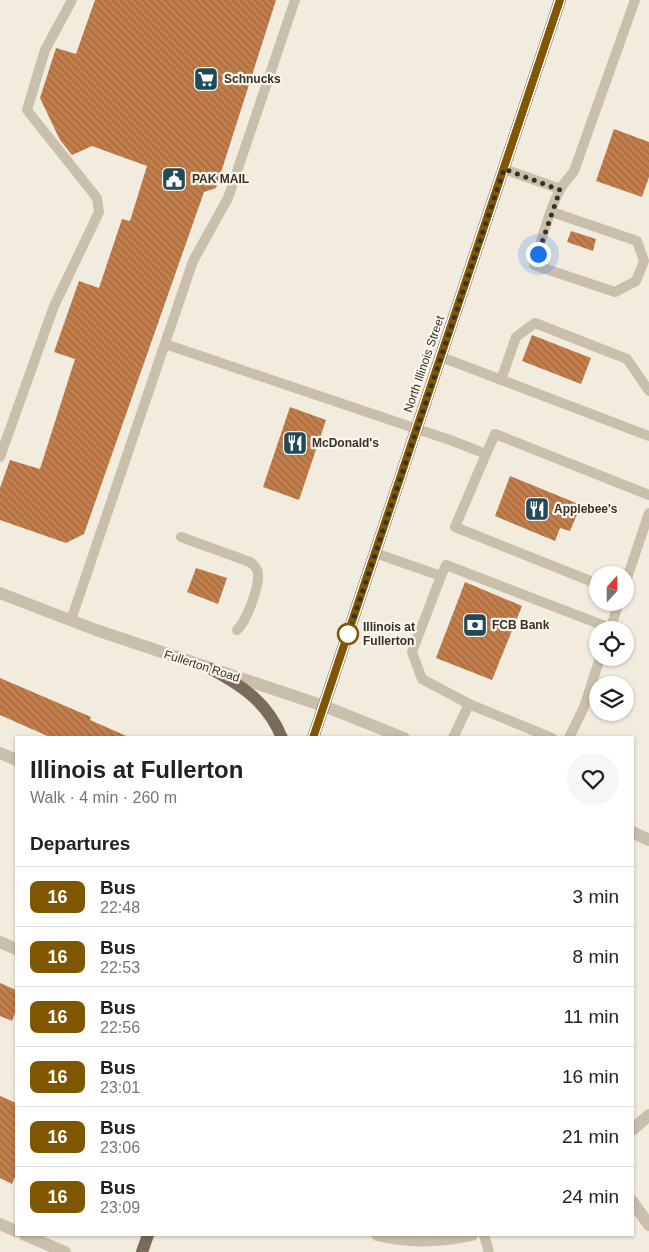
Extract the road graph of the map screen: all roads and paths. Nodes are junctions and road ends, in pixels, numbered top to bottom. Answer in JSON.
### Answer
{"nodes":[{"id":1,"x":72,"y":0,"type":"edge"},
{"id":2,"x":295,"y":0,"type":"edge"},
{"id":3,"x":560,"y":0,"type":"edge"},
{"id":4,"x":635,"y":0,"type":"edge"},
{"id":5,"x":504,"y":169,"type":"junction"},
{"id":6,"x":560,"y":190,"type":"junction"},
{"id":7,"x":552,"y":212,"type":"junction"},
{"id":8,"x":165,"y":344,"type":"junction"},
{"id":9,"x":441,"y":357,"type":"junction"},
{"id":10,"x":501,"y":380,"type":"junction"},
{"id":11,"x":649,"y":391,"type":"edge"},
{"id":12,"x":417,"y":429,"type":"junction"},
{"id":13,"x":649,"y":436,"type":"edge"},
{"id":14,"x":486,"y":454,"type":"junction"},
{"id":15,"x":0,"y":457,"type":"edge"},
{"id":16,"x":649,"y":495,"type":"edge"},
{"id":17,"x":649,"y":513,"type":"edge"},
{"id":18,"x":181,"y":538,"type":"dead end"},
{"id":19,"x":375,"y":553,"type":"junction"},
{"id":20,"x":631,"y":566,"type":"edge"},
{"id":21,"x":441,"y":576,"type":"junction"},
{"id":22,"x":589,"y":580,"type":"edge"},
{"id":23,"x":0,"y":592,"type":"edge"},
{"id":24,"x":71,"y":620,"type":"junction"},
{"id":25,"x":590,"y":621,"type":"edge"},
{"id":26,"x":237,"y":630,"type":"dead end"},
{"id":27,"x":597,"y":666,"type":"edge"},
{"id":28,"x":211,"y":669,"type":"junction"},
{"id":29,"x":469,"y":704,"type":"junction"},
{"id":30,"x":324,"y":706,"type":"junction"},
{"id":31,"x":281,"y":736,"type":"edge"},
{"id":32,"x":314,"y":736,"type":"edge"},
{"id":33,"x":399,"y":736,"type":"edge"},
{"id":34,"x":454,"y":736,"type":"edge"},
{"id":35,"x":547,"y":736,"type":"edge"},
{"id":36,"x":570,"y":736,"type":"edge"},
{"id":37,"x":0,"y":753,"type":"edge"},
{"id":38,"x":15,"y":760,"type":"edge"},
{"id":39,"x":634,"y":833,"type":"edge"},
{"id":40,"x":649,"y":840,"type":"edge"},
{"id":41,"x":0,"y":942,"type":"edge"},
{"id":42,"x":15,"y":949,"type":"edge"},
{"id":43,"x":649,"y":1116,"type":"edge"},
{"id":44,"x":634,"y":1128,"type":"edge"},
{"id":45,"x":634,"y":1204,"type":"edge"},
{"id":46,"x":0,"y":1224,"type":"edge"},
{"id":47,"x":649,"y":1225,"type":"edge"},
{"id":48,"x":15,"y":1231,"type":"edge"},
{"id":49,"x":148,"y":1236,"type":"edge"},
{"id":50,"x":381,"y":1236,"type":"edge"},
{"id":51,"x":468,"y":1236,"type":"edge"},
{"id":52,"x":484,"y":1236,"type":"edge"},
{"id":53,"x":40,"y":1238,"type":"edge"},
{"id":54,"x":65,"y":1252,"type":"edge"},
{"id":55,"x":142,"y":1252,"type":"edge"},
{"id":56,"x":489,"y":1252,"type":"edge"}],
"edges":[{"from":1,"to":15,"type":"lane"},
{"from":2,"to":8,"type":"lane"},
{"from":3,"to":5,"type":"main road","name":"North Illinois Street"},
{"from":4,"to":6,"type":"lane"},
{"from":5,"to":6,"type":"lane"},
{"from":5,"to":9,"type":"main road","name":"North Illinois Street"},
{"from":6,"to":7,"type":"lane"},
{"from":7,"to":7,"type":"lane"},
{"from":8,"to":12,"type":"lane"},
{"from":8,"to":24,"type":"lane"},
{"from":9,"to":10,"type":"lane"},
{"from":9,"to":12,"type":"main road","name":"North Illinois Street"},
{"from":10,"to":11,"type":"lane"},
{"from":10,"to":13,"type":"lane"},
{"from":12,"to":14,"type":"lane"},
{"from":12,"to":19,"type":"main road","name":"North Illinois Street"},
{"from":14,"to":16,"type":"lane"},
{"from":14,"to":22,"type":"lane"},
{"from":17,"to":20,"type":"lane"},
{"from":18,"to":26,"type":"lane"},
{"from":19,"to":21,"type":"lane"},
{"from":19,"to":30,"type":"main road","name":"North Illinois Street"},
{"from":21,"to":25,"type":"lane"},
{"from":21,"to":29,"type":"lane"},
{"from":23,"to":24,"type":"street","name":"Fullerton Road"},
{"from":24,"to":28,"type":"street","name":"Fullerton Road"},
{"from":27,"to":36,"type":"lane"},
{"from":28,"to":30,"type":"street","name":"Fullerton Road"},
{"from":28,"to":31,"type":"main road"},
{"from":29,"to":34,"type":"lane"},
{"from":29,"to":35,"type":"lane"},
{"from":30,"to":32,"type":"main road","name":"North Illinois Street"},
{"from":30,"to":33,"type":"street","name":"Fullerton Road"},
{"from":37,"to":38,"type":"street"},
{"from":39,"to":40,"type":"street"},
{"from":41,"to":42,"type":"street"},
{"from":43,"to":44,"type":"street"},
{"from":45,"to":47,"type":"street"},
{"from":46,"to":48,"type":"street"},
{"from":49,"to":55,"type":"main road"},
{"from":50,"to":51,"type":"street"},
{"from":52,"to":56,"type":"lane"},
{"from":53,"to":54,"type":"street"}]}
